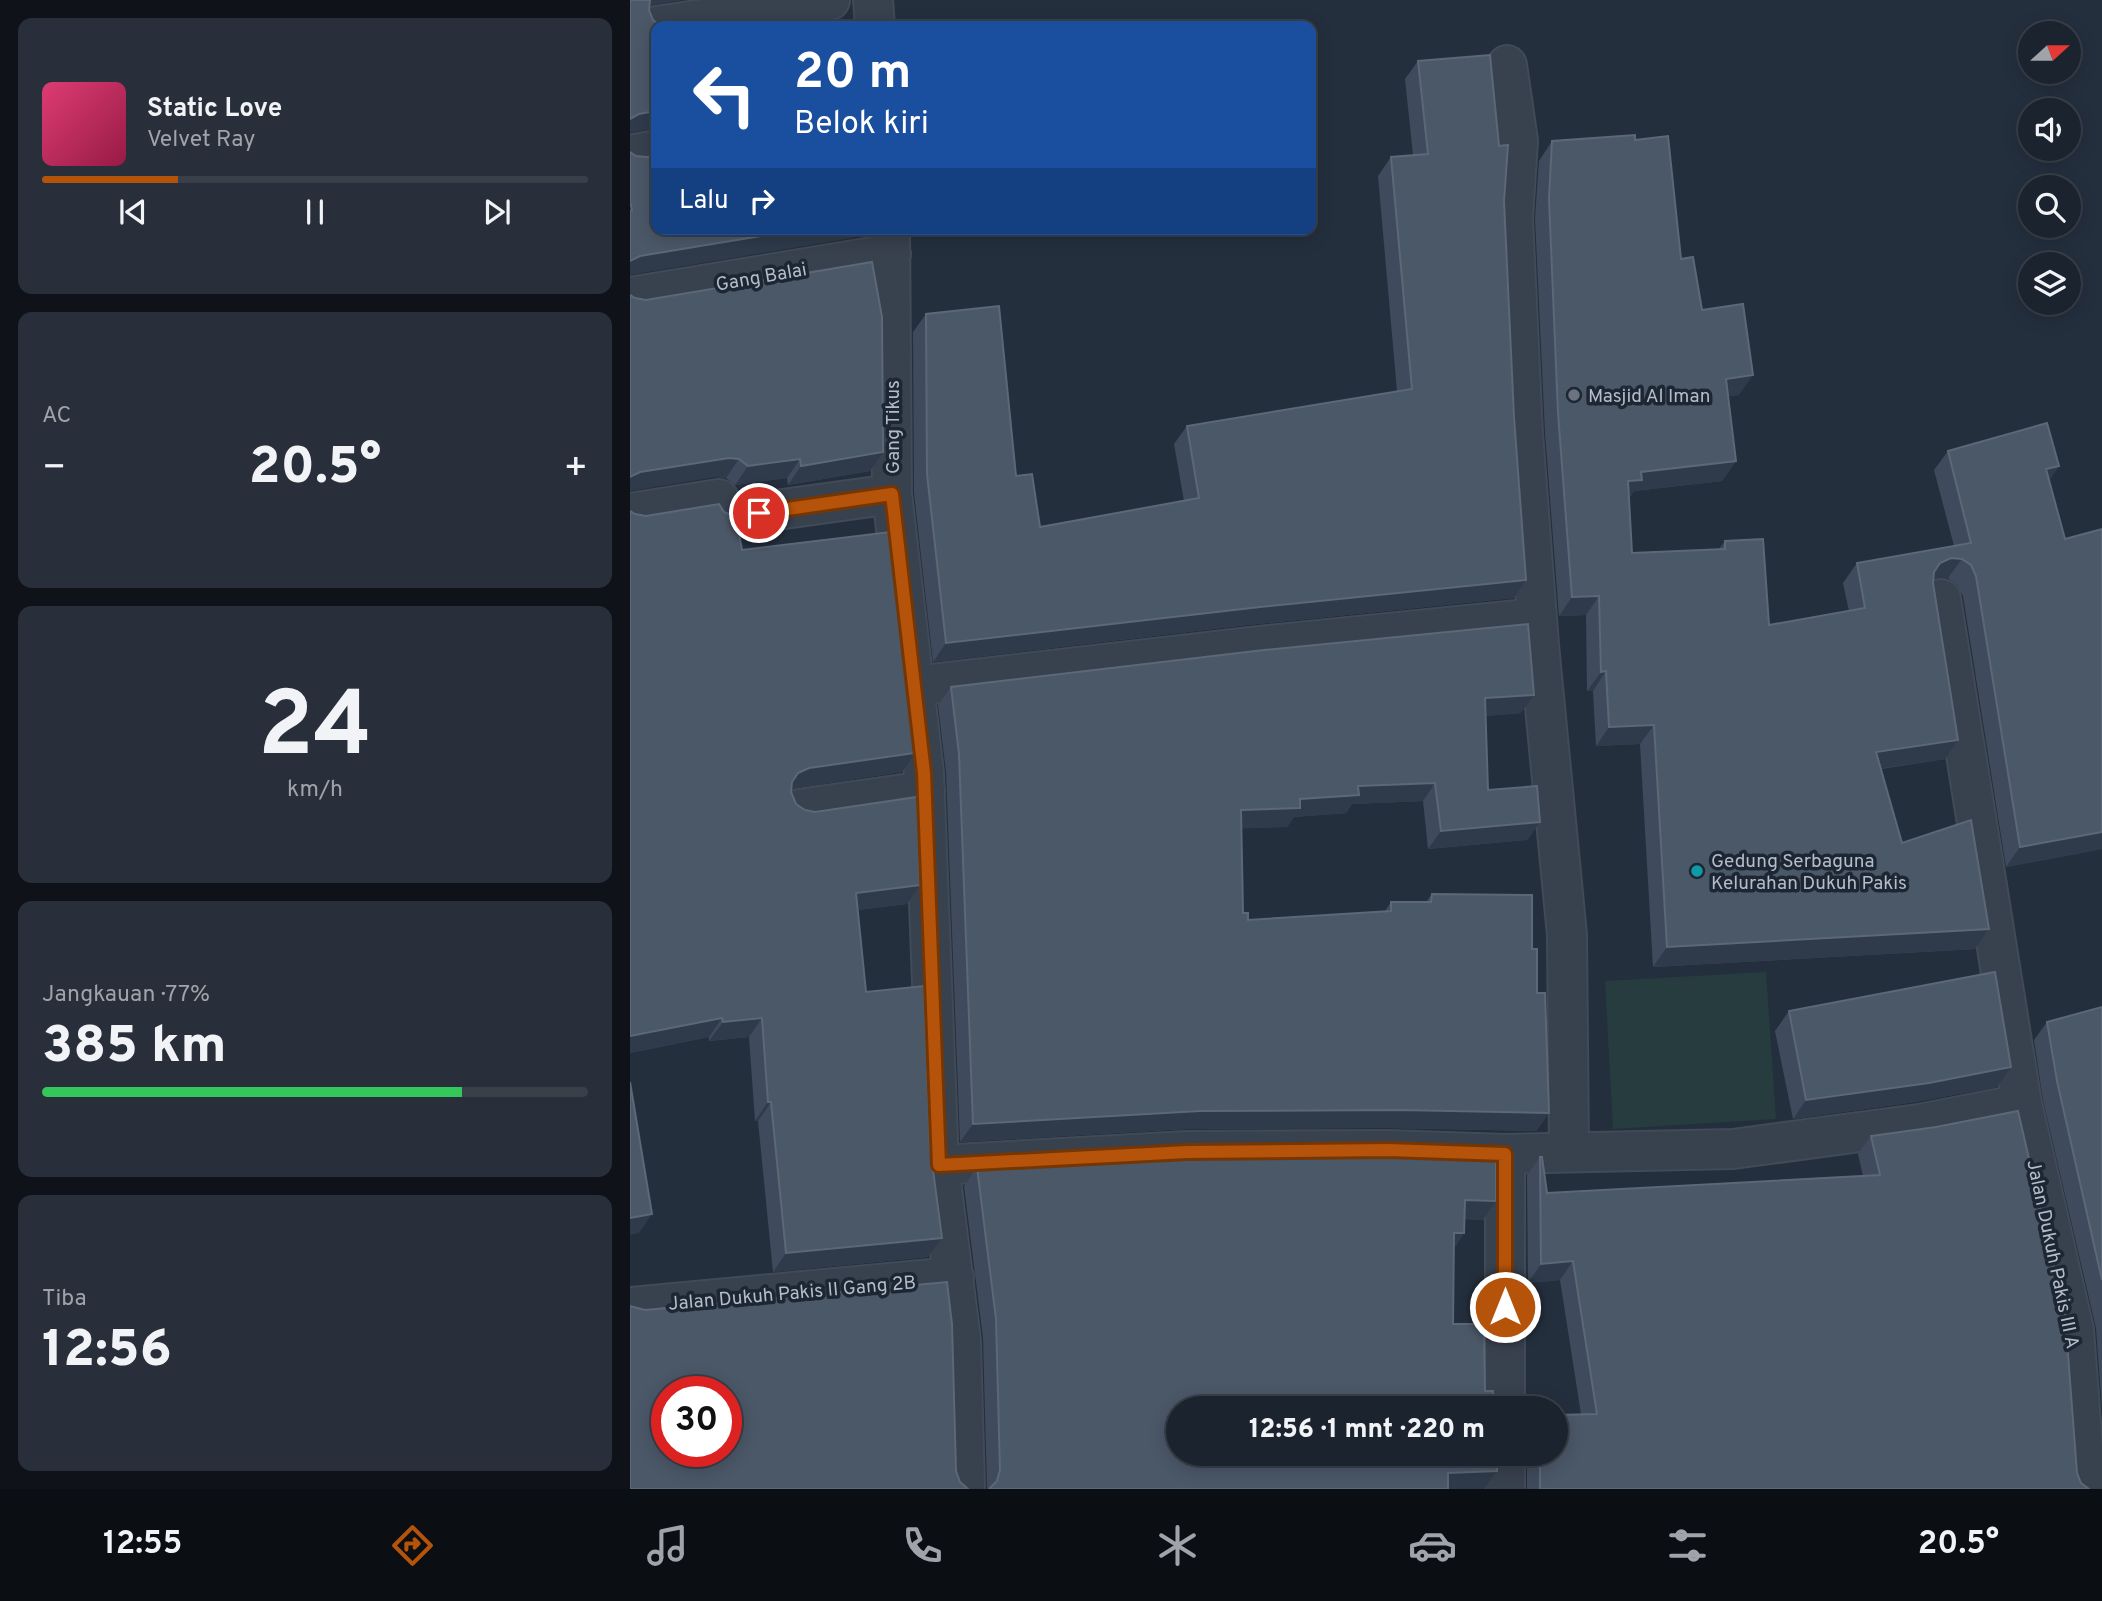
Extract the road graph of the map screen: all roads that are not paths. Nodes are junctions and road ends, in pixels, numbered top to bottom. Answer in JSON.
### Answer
{"nodes":[{"id":1,"x":830,"y":0,"type":"edge"},
{"id":2,"x":873,"y":0,"type":"edge"},
{"id":3,"x":690,"y":21,"type":"edge"},
{"id":4,"x":875,"y":21,"type":"edge"},
{"id":5,"x":651,"y":27,"type":"edge"},
{"id":6,"x":630,"y":30,"type":"edge"},
{"id":7,"x":1507,"y":65,"type":"dead end"},
{"id":8,"x":651,"y":151,"type":"edge"},
{"id":9,"x":630,"y":155,"type":"edge"},
{"id":10,"x":890,"y":242,"type":"edge"},
{"id":11,"x":630,"y":297,"type":"edge"},
{"id":12,"x":892,"y":494,"type":"junction"},
{"id":13,"x":630,"y":513,"type":"edge"},
{"id":14,"x":1941,"y":599,"type":"dead end"},
{"id":15,"x":1536,"y":618,"type":"junction"},
{"id":16,"x":914,"y":686,"type":"junction"},
{"id":17,"x":925,"y":791,"type":"junction"},
{"id":18,"x":799,"y":810,"type":"edge"},
{"id":19,"x":2022,"y":1104,"type":"junction"},
{"id":20,"x":1569,"y":1152,"type":"junction"},
{"id":21,"x":1505,"y":1154,"type":"junction"},
{"id":22,"x":939,"y":1165,"type":"junction"},
{"id":23,"x":954,"y":1277,"type":"junction"},
{"id":24,"x":630,"y":1307,"type":"edge"},
{"id":25,"x":1505,"y":1396,"type":"edge"},
{"id":26,"x":1505,"y":1466,"type":"edge"},
{"id":27,"x":965,"y":1489,"type":"edge"},
{"id":28,"x":1505,"y":1489,"type":"edge"},
{"id":29,"x":2086,"y":1489,"type":"edge"}],
"edges":[{"from":1,"to":3,"type":"street"},
{"from":2,"to":4,"type":"street"},
{"from":5,"to":6,"type":"street"},
{"from":7,"to":15,"type":"street"},
{"from":8,"to":9,"type":"street"},
{"from":10,"to":11,"type":"street","name":"Gang Balai"},
{"from":10,"to":12,"type":"street","name":"Gang Tikus"},
{"from":12,"to":13,"type":"street"},
{"from":12,"to":16,"type":"street","name":"Gang Tikus"},
{"from":14,"to":19,"type":"street","name":"Jalan Dukuh Pakis III A"},
{"from":15,"to":16,"type":"street"},
{"from":15,"to":20,"type":"street"},
{"from":16,"to":17,"type":"street","name":"Gang Tikus"},
{"from":17,"to":18,"type":"street"},
{"from":17,"to":22,"type":"street","name":"Gang Tikus"},
{"from":19,"to":20,"type":"street"},
{"from":19,"to":29,"type":"street","name":"Jalan Dukuh Pakis III A"},
{"from":20,"to":21,"type":"street"},
{"from":21,"to":22,"type":"street"},
{"from":21,"to":25,"type":"street"},
{"from":22,"to":23,"type":"street","name":"Gang Tikus"},
{"from":23,"to":24,"type":"street","name":"Jalan Dukuh Pakis II Gang 2B"},
{"from":23,"to":27,"type":"street","name":"Gang Tikus"},
{"from":26,"to":28,"type":"street"}]}
